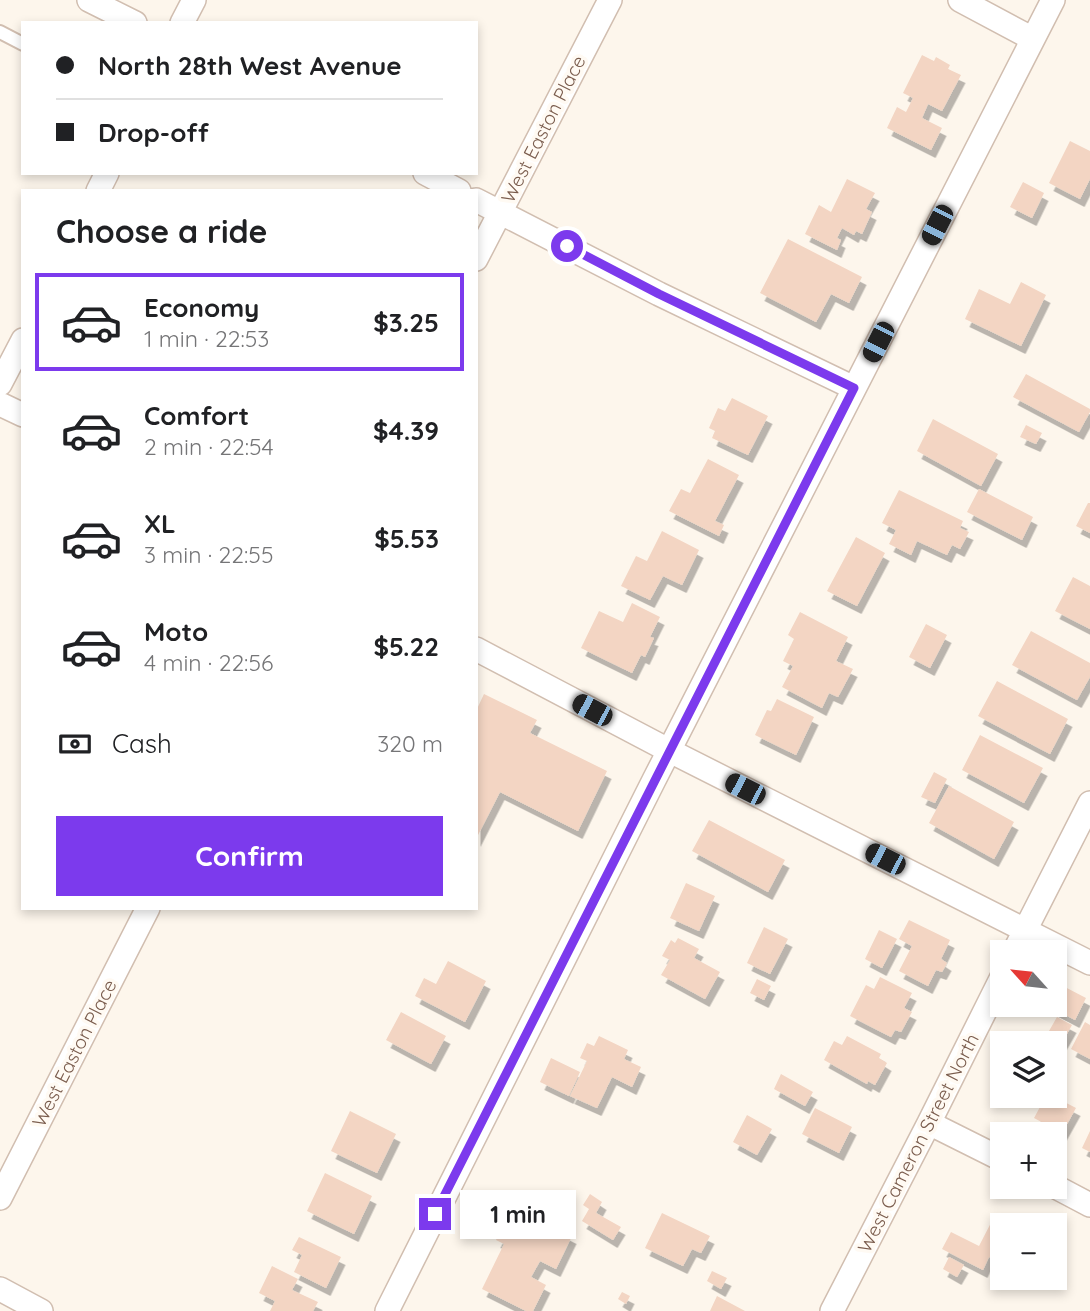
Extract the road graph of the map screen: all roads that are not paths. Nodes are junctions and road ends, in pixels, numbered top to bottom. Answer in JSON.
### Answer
{"nodes":[{"id":1,"x":89,"y":0,"type":"edge"},
{"id":2,"x":194,"y":0,"type":"edge"},
{"id":3,"x":610,"y":0,"type":"edge"},
{"id":4,"x":960,"y":0,"type":"edge"},
{"id":5,"x":1052,"y":0,"type":"edge"},
{"id":6,"x":131,"y":21,"type":"edge"},
{"id":7,"x":184,"y":21,"type":"edge"},
{"id":8,"x":0,"y":32,"type":"edge"},
{"id":9,"x":1033,"y":38,"type":"junction"},
{"id":10,"x":21,"y":43,"type":"edge"},
{"id":11,"x":429,"y":175,"type":"edge"},
{"id":12,"x":454,"y":189,"type":"edge"},
{"id":13,"x":478,"y":201,"type":"edge"},
{"id":14,"x":500,"y":212,"type":"junction"},
{"id":15,"x":478,"y":255,"type":"edge"},
{"id":16,"x":21,"y":345,"type":"edge"},
{"id":17,"x":0,"y":384,"type":"edge"},
{"id":18,"x":854,"y":388,"type":"junction"},
{"id":19,"x":0,"y":404,"type":"edge"},
{"id":20,"x":21,"y":414,"type":"edge"},
{"id":21,"x":478,"y":650,"type":"edge"},
{"id":22,"x":670,"y":751,"type":"junction"},
{"id":23,"x":1090,"y":803,"type":"edge"},
{"id":24,"x":147,"y":910,"type":"edge"},
{"id":25,"x":1025,"y":930,"type":"junction"},
{"id":26,"x":1020,"y":940,"type":"edge"},
{"id":27,"x":1090,"y":963,"type":"edge"},
{"id":28,"x":990,"y":1001,"type":"edge"},
{"id":29,"x":929,"y":1123,"type":"junction"},
{"id":30,"x":990,"y":1154,"type":"edge"},
{"id":31,"x":1067,"y":1193,"type":"edge"},
{"id":32,"x":0,"y":1198,"type":"edge"},
{"id":33,"x":1090,"y":1205,"type":"edge"},
{"id":34,"x":0,"y":1289,"type":"edge"},
{"id":35,"x":41,"y":1311,"type":"edge"},
{"id":36,"x":387,"y":1311,"type":"edge"},
{"id":37,"x":832,"y":1311,"type":"edge"}],
"edges":[{"from":1,"to":6,"type":"street"},
{"from":2,"to":7,"type":"street"},
{"from":3,"to":14,"type":"street","name":"West Easton Place"},
{"from":4,"to":9,"type":"street"},
{"from":5,"to":9,"type":"street"},
{"from":8,"to":10,"type":"lane"},
{"from":9,"to":18,"type":"street"},
{"from":11,"to":12,"type":"street"},
{"from":13,"to":14,"type":"street"},
{"from":14,"to":15,"type":"street","name":"West Easton Place"},
{"from":14,"to":18,"type":"street"},
{"from":16,"to":17,"type":"street"},
{"from":18,"to":22,"type":"street"},
{"from":19,"to":20,"type":"street"},
{"from":21,"to":22,"type":"street"},
{"from":22,"to":25,"type":"street"},
{"from":22,"to":36,"type":"street"},
{"from":23,"to":25,"type":"street"},
{"from":24,"to":32,"type":"street","name":"West Easton Place"},
{"from":25,"to":26,"type":"street"},
{"from":25,"to":27,"type":"street"},
{"from":28,"to":29,"type":"street","name":"West Cameron Street North"},
{"from":29,"to":30,"type":"street"},
{"from":29,"to":37,"type":"street","name":"West Cameron Street North"},
{"from":31,"to":33,"type":"street"},
{"from":34,"to":35,"type":"street"}]}
